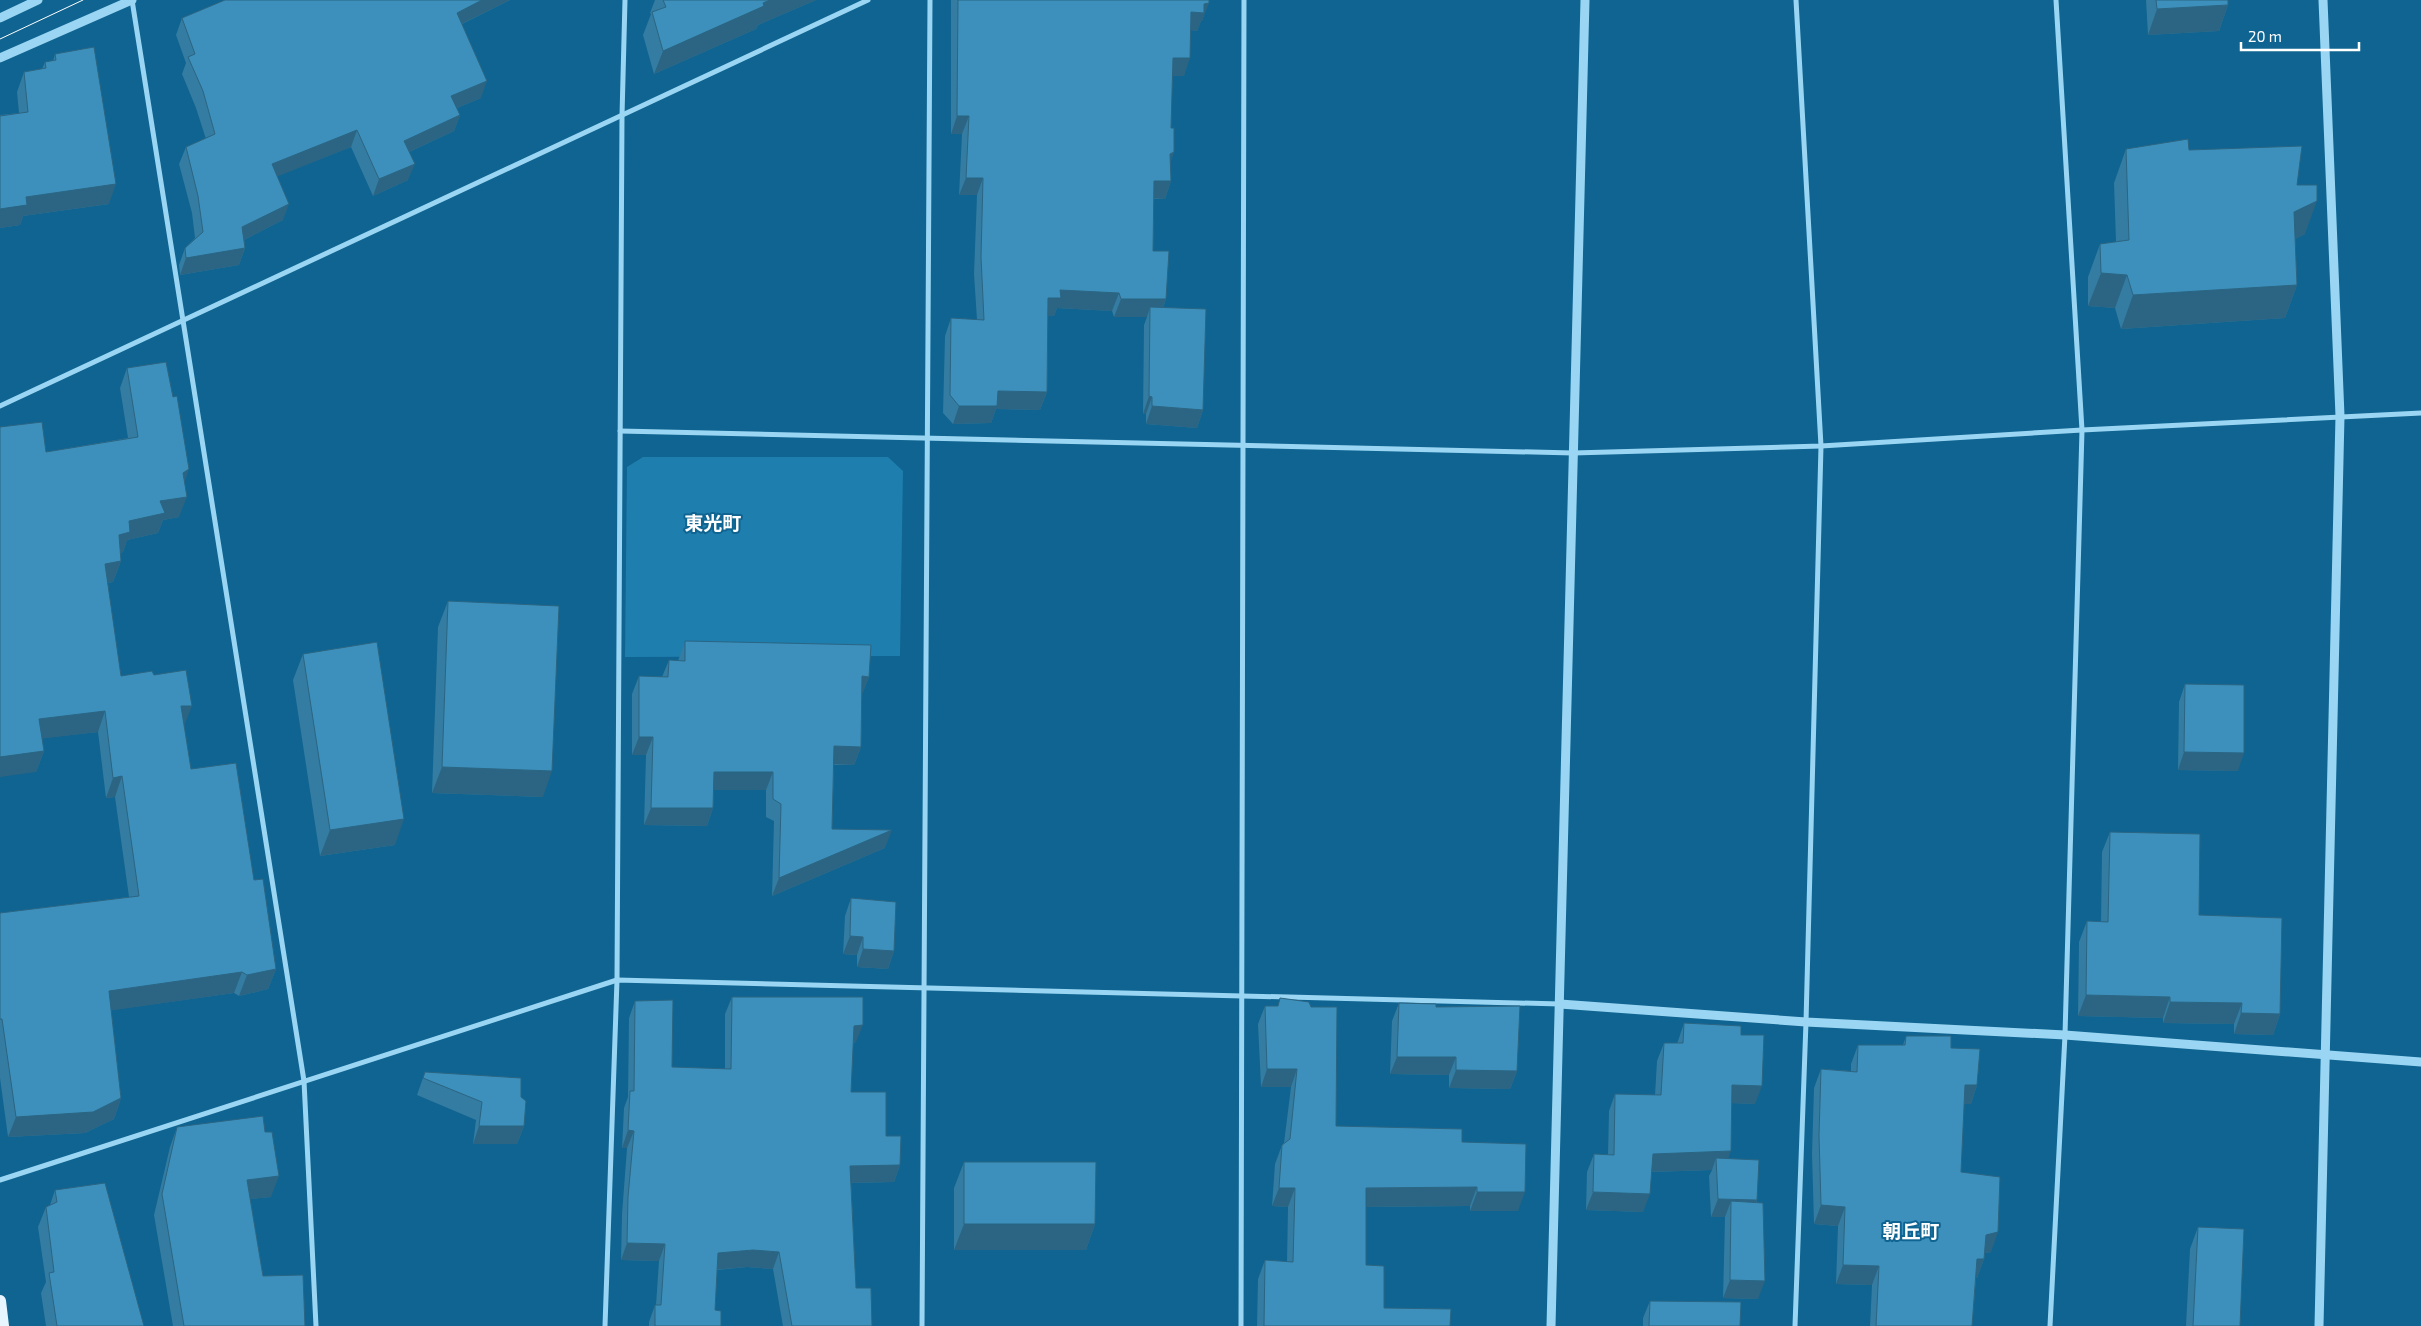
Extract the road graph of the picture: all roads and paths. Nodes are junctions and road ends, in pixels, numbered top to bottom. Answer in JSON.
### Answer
{"nodes":[{"id":1,"x":38,"y":0,"type":"edge"},
{"id":2,"x":132,"y":0,"type":"edge"},
{"id":3,"x":625,"y":0,"type":"edge"},
{"id":4,"x":868,"y":0,"type":"edge"},
{"id":5,"x":930,"y":0,"type":"edge"},
{"id":6,"x":1244,"y":0,"type":"edge"},
{"id":7,"x":1584,"y":0,"type":"edge"},
{"id":8,"x":1796,"y":0,"type":"edge"},
{"id":9,"x":2056,"y":0,"type":"edge"},
{"id":10,"x":2322,"y":0,"type":"edge"},
{"id":11,"x":0,"y":18,"type":"edge"},
{"id":12,"x":0,"y":58,"type":"edge"},
{"id":13,"x":622,"y":116,"type":"junction"},
{"id":14,"x":183,"y":322,"type":"junction"},
{"id":15,"x":0,"y":406,"type":"edge"},
{"id":16,"x":2421,"y":413,"type":"edge"},
{"id":17,"x":2340,"y":416,"type":"junction"},
{"id":18,"x":620,"y":430,"type":"junction"},
{"id":19,"x":2082,"y":430,"type":"junction"},
{"id":20,"x":928,"y":438,"type":"junction"},
{"id":21,"x":1243,"y":445,"type":"junction"},
{"id":22,"x":1821,"y":446,"type":"junction"},
{"id":23,"x":1573,"y":454,"type":"junction"},
{"id":24,"x":618,"y":980,"type":"junction"},
{"id":25,"x":924,"y":987,"type":"junction"},
{"id":26,"x":1242,"y":996,"type":"junction"},
{"id":27,"x":1560,"y":1004,"type":"junction"},
{"id":28,"x":1806,"y":1022,"type":"junction"},
{"id":29,"x":2065,"y":1035,"type":"junction"},
{"id":30,"x":2326,"y":1055,"type":"junction"},
{"id":31,"x":2421,"y":1062,"type":"edge"},
{"id":32,"x":304,"y":1081,"type":"junction"},
{"id":33,"x":0,"y":1180,"type":"edge"},
{"id":34,"x":0,"y":1301,"type":"edge"},
{"id":35,"x":3,"y":1326,"type":"edge"},
{"id":36,"x":316,"y":1326,"type":"edge"},
{"id":37,"x":605,"y":1326,"type":"edge"},
{"id":38,"x":922,"y":1326,"type":"edge"},
{"id":39,"x":1241,"y":1326,"type":"edge"},
{"id":40,"x":1551,"y":1326,"type":"edge"},
{"id":41,"x":1795,"y":1326,"type":"edge"},
{"id":42,"x":2050,"y":1326,"type":"edge"},
{"id":43,"x":2319,"y":1326,"type":"edge"}],
"edges":[{"from":1,"to":11,"type":"street"},
{"from":2,"to":12,"type":"street"},
{"from":2,"to":14,"type":"street"},
{"from":3,"to":13,"type":"street"},
{"from":4,"to":13,"type":"street"},
{"from":5,"to":20,"type":"street"},
{"from":6,"to":21,"type":"street"},
{"from":7,"to":23,"type":"street"},
{"from":8,"to":22,"type":"street"},
{"from":9,"to":19,"type":"street"},
{"from":10,"to":17,"type":"street"},
{"from":13,"to":14,"type":"street"},
{"from":13,"to":18,"type":"street"},
{"from":14,"to":15,"type":"street"},
{"from":14,"to":32,"type":"street"},
{"from":16,"to":17,"type":"street"},
{"from":17,"to":19,"type":"street"},
{"from":17,"to":30,"type":"street"},
{"from":18,"to":20,"type":"street"},
{"from":18,"to":24,"type":"street"},
{"from":19,"to":22,"type":"street"},
{"from":19,"to":29,"type":"street"},
{"from":20,"to":21,"type":"street"},
{"from":20,"to":25,"type":"street"},
{"from":21,"to":23,"type":"street"},
{"from":21,"to":26,"type":"street"},
{"from":22,"to":23,"type":"street"},
{"from":22,"to":28,"type":"street"},
{"from":23,"to":27,"type":"street"},
{"from":24,"to":25,"type":"street"},
{"from":24,"to":32,"type":"street"},
{"from":24,"to":37,"type":"street"},
{"from":25,"to":26,"type":"street"},
{"from":25,"to":38,"type":"street"},
{"from":26,"to":27,"type":"street"},
{"from":26,"to":39,"type":"street"},
{"from":27,"to":28,"type":"street"},
{"from":27,"to":40,"type":"street"},
{"from":28,"to":29,"type":"street"},
{"from":28,"to":41,"type":"street"},
{"from":29,"to":30,"type":"street"},
{"from":29,"to":42,"type":"street"},
{"from":30,"to":31,"type":"street"},
{"from":30,"to":43,"type":"street"},
{"from":32,"to":33,"type":"street"},
{"from":32,"to":36,"type":"street"},
{"from":34,"to":35,"type":"main road"}]}
